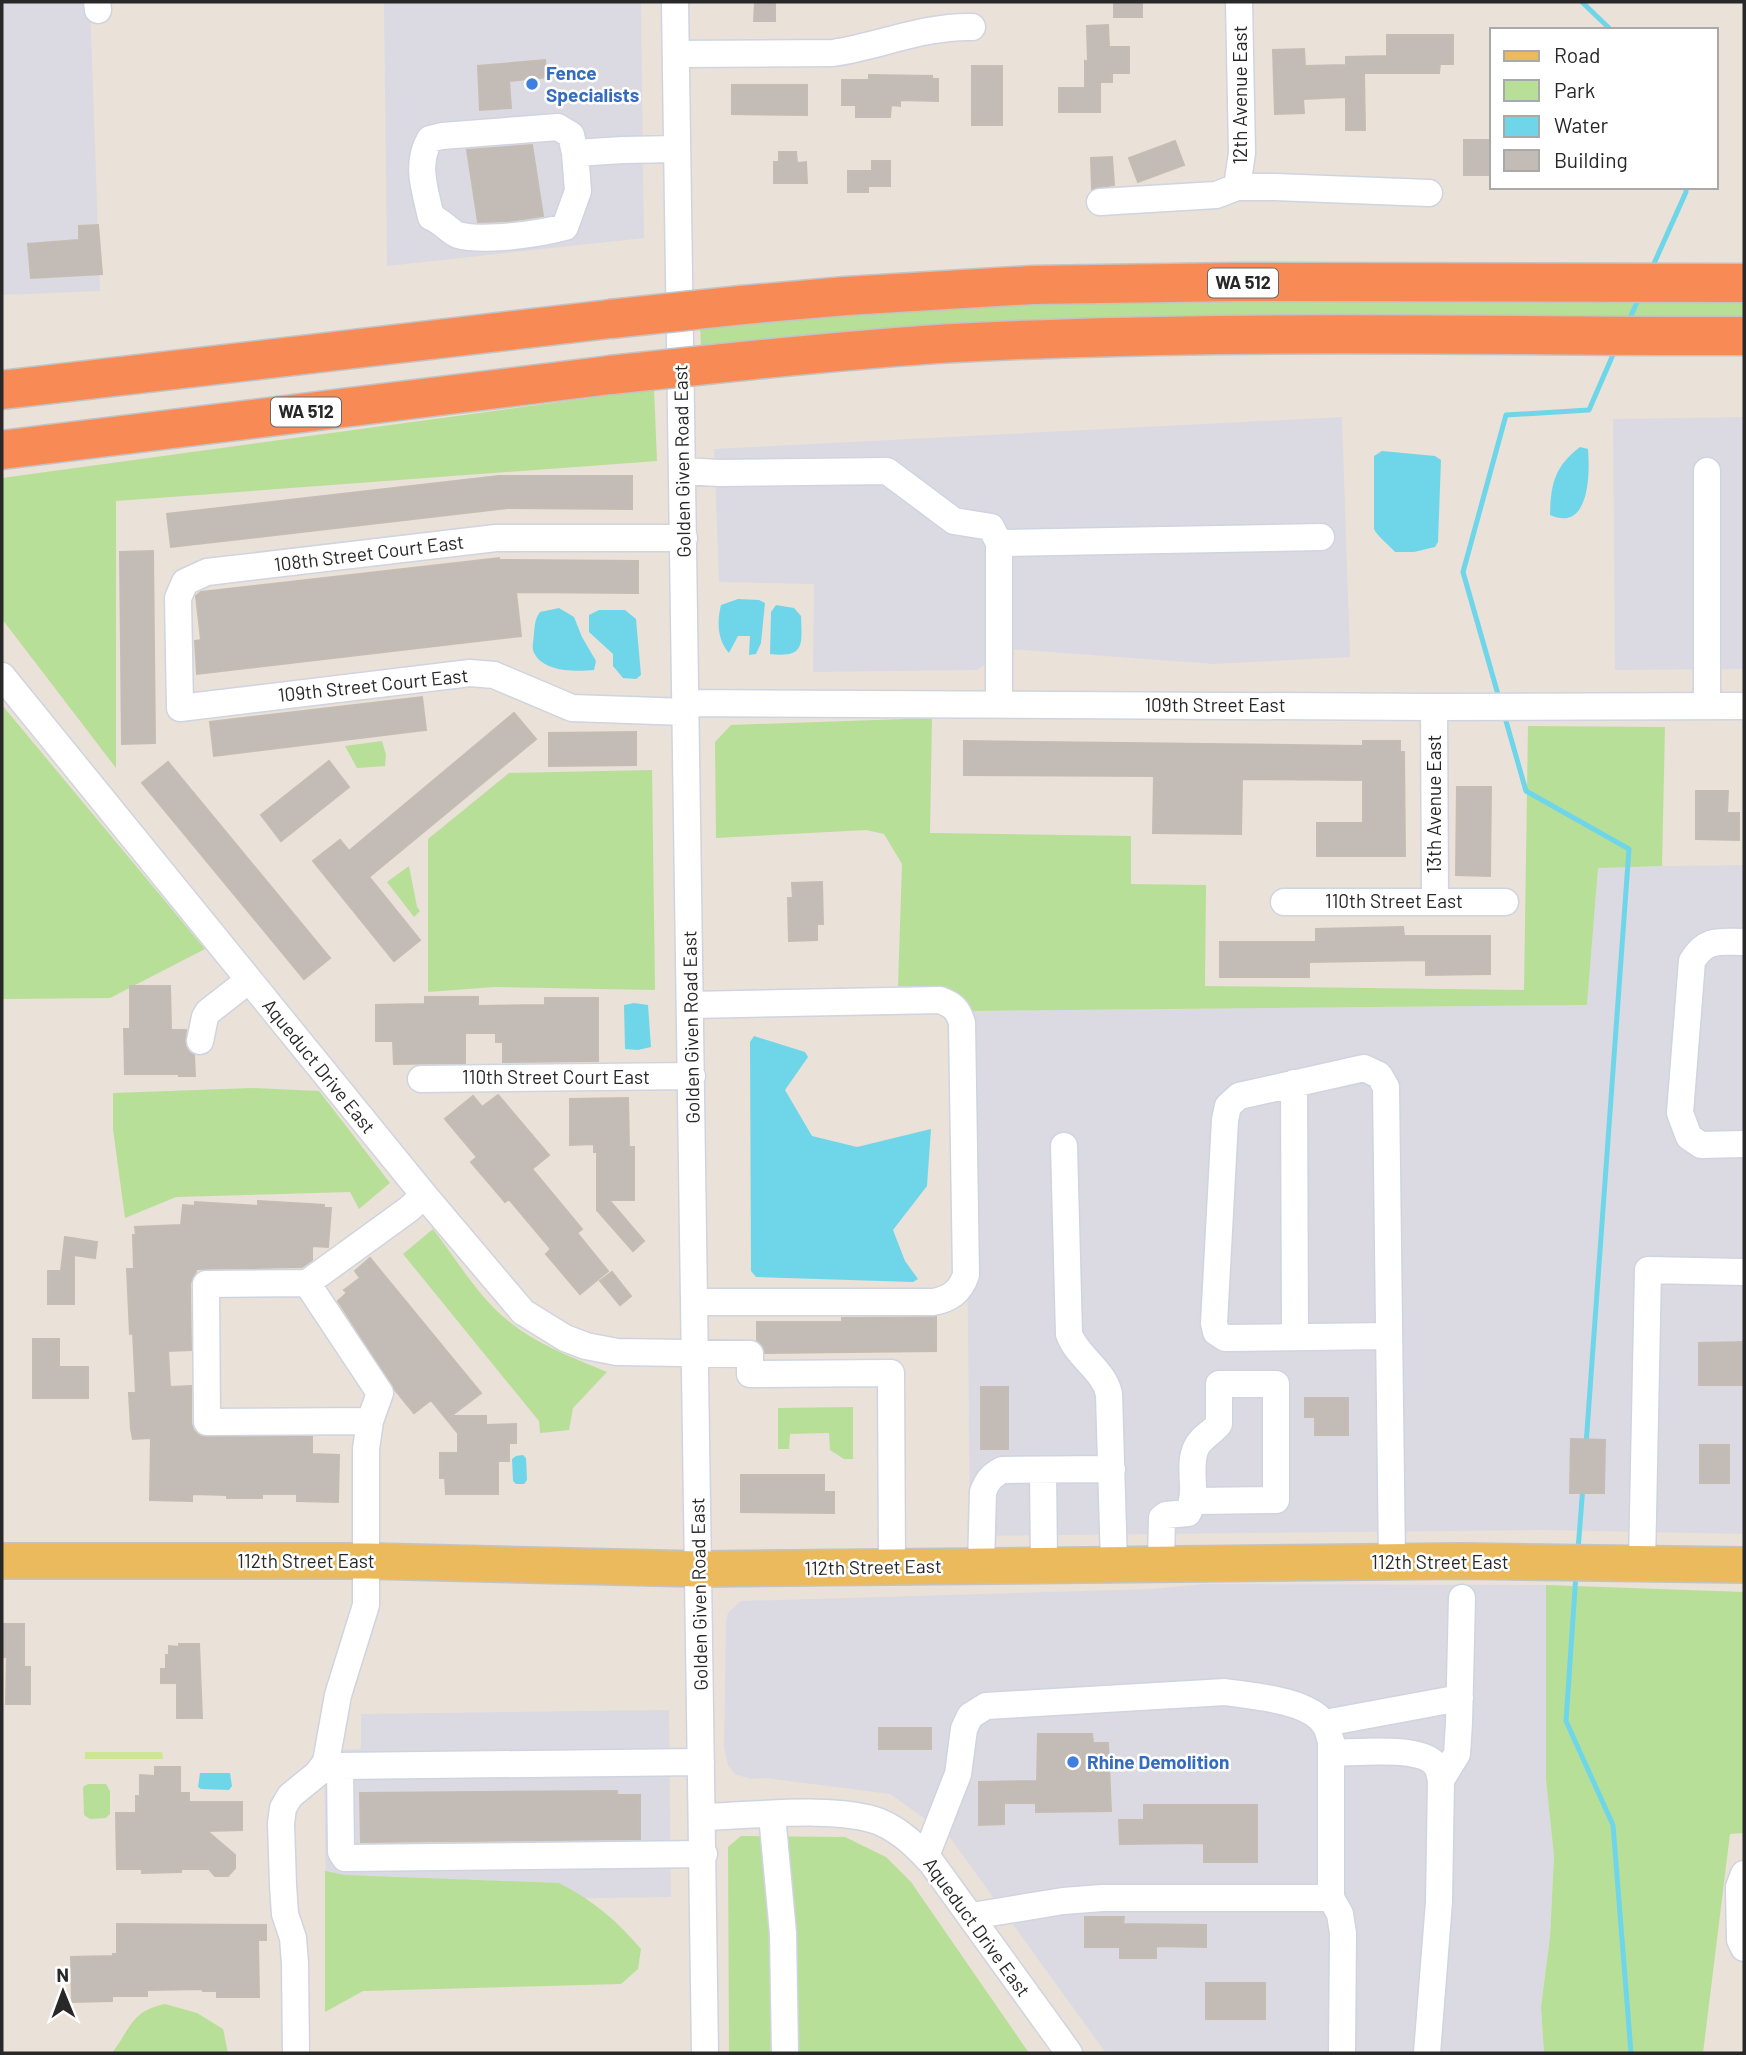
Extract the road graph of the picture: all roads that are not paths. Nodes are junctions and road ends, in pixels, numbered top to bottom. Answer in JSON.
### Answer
{"nodes":[{"id":1,"x":675,"y":2,"type":"edge"},
{"id":2,"x":1239,"y":2,"type":"edge"},
{"id":3,"x":972,"y":27,"type":"dead end"},
{"id":4,"x":676,"y":54,"type":"junction"},
{"id":5,"x":677,"y":149,"type":"junction"},
{"id":6,"x":575,"y":153,"type":"junction"},
{"id":7,"x":1237,"y":187,"type":"junction"},
{"id":8,"x":1429,"y":193,"type":"dead end"},
{"id":9,"x":1100,"y":202,"type":"dead end"},
{"id":10,"x":1744,"y":283,"type":"edge"},
{"id":11,"x":1744,"y":336,"type":"edge"},
{"id":12,"x":2,"y":390,"type":"edge"},
{"id":13,"x":2,"y":450,"type":"edge"},
{"id":14,"x":682,"y":471,"type":"junction"},
{"id":15,"x":1707,"y":471,"type":"dead end"},
{"id":16,"x":1321,"y":537,"type":"dead end"},
{"id":17,"x":684,"y":538,"type":"junction"},
{"id":18,"x":999,"y":543,"type":"junction"},
{"id":19,"x":2,"y":676,"type":"edge"},
{"id":20,"x":999,"y":704,"type":"junction"},
{"id":21,"x":1707,"y":706,"type":"junction"},
{"id":22,"x":1744,"y":706,"type":"edge"},
{"id":23,"x":686,"y":707,"type":"junction"},
{"id":24,"x":1434,"y":707,"type":"junction"},
{"id":25,"x":180,"y":708,"type":"joint"},
{"id":26,"x":1435,"y":900,"type":"junction"},
{"id":27,"x":1284,"y":902,"type":"dead end"},
{"id":28,"x":1504,"y":902,"type":"dead end"},
{"id":29,"x":1744,"y":942,"type":"edge"},
{"id":30,"x":249,"y":980,"type":"junction"},
{"id":31,"x":691,"y":1005,"type":"junction"},
{"id":32,"x":200,"y":1041,"type":"dead end"},
{"id":33,"x":692,"y":1076,"type":"junction"},
{"id":34,"x":421,"y":1079,"type":"dead end"},
{"id":35,"x":1294,"y":1083,"type":"junction"},
{"id":36,"x":1744,"y":1144,"type":"edge"},
{"id":37,"x":1064,"y":1146,"type":"dead end"},
{"id":38,"x":417,"y":1202,"type":"junction"},
{"id":39,"x":1744,"y":1272,"type":"edge"},
{"id":40,"x":307,"y":1283,"type":"junction"},
{"id":41,"x":696,"y":1303,"type":"junction"},
{"id":42,"x":1389,"y":1336,"type":"junction"},
{"id":43,"x":1295,"y":1337,"type":"junction"},
{"id":44,"x":697,"y":1354,"type":"junction"},
{"id":45,"x":370,"y":1421,"type":"junction"},
{"id":46,"x":1112,"y":1469,"type":"junction"},
{"id":47,"x":1043,"y":1470,"type":"junction"},
{"id":48,"x":1194,"y":1501,"type":"junction"},
{"id":49,"x":2,"y":1561,"type":"edge"},
{"id":50,"x":368,"y":1561,"type":"junction"},
{"id":51,"x":1392,"y":1562,"type":"junction"},
{"id":52,"x":1114,"y":1564,"type":"junction"},
{"id":53,"x":1161,"y":1564,"type":"junction"},
{"id":54,"x":1642,"y":1564,"type":"junction"},
{"id":55,"x":1044,"y":1565,"type":"junction"},
{"id":56,"x":1744,"y":1565,"type":"edge"},
{"id":57,"x":981,"y":1566,"type":"junction"},
{"id":58,"x":892,"y":1567,"type":"junction"},
{"id":59,"x":699,"y":1569,"type":"junction"},
{"id":60,"x":1462,"y":1598,"type":"dead end"},
{"id":61,"x":1460,"y":1698,"type":"junction"},
{"id":62,"x":1325,"y":1723,"type":"junction"},
{"id":63,"x":1331,"y":1753,"type":"junction"},
{"id":64,"x":701,"y":1762,"type":"junction"},
{"id":65,"x":333,"y":1764,"type":"junction"},
{"id":66,"x":1441,"y":1780,"type":"junction"},
{"id":67,"x":772,"y":1815,"type":"junction"},
{"id":68,"x":702,"y":1818,"type":"junction"},
{"id":69,"x":704,"y":1854,"type":"junction"},
{"id":70,"x":926,"y":1856,"type":"junction"},
{"id":71,"x":1744,"y":1874,"type":"edge"},
{"id":72,"x":1331,"y":1898,"type":"junction"},
{"id":73,"x":972,"y":1916,"type":"junction"},
{"id":74,"x":1744,"y":1948,"type":"edge"},
{"id":75,"x":296,"y":2053,"type":"edge"},
{"id":76,"x":705,"y":2053,"type":"edge"},
{"id":77,"x":785,"y":2053,"type":"edge"},
{"id":78,"x":1069,"y":2053,"type":"edge"},
{"id":79,"x":1342,"y":2053,"type":"edge"},
{"id":80,"x":1427,"y":2053,"type":"edge"}],
"edges":[{"from":1,"to":4,"type":"street","name":"Golden Given Road East"},
{"from":2,"to":7,"type":"street","name":"12th Avenue East"},
{"from":3,"to":4,"type":"street"},
{"from":4,"to":5,"type":"street","name":"Golden Given Road East"},
{"from":5,"to":6,"type":"street"},
{"from":5,"to":14,"type":"street","name":"Golden Given Road East"},
{"from":6,"to":6,"type":"street"},
{"from":7,"to":8,"type":"street"},
{"from":7,"to":9,"type":"street"},
{"from":10,"to":12,"type":"highway","number":"WA 512","bridge":true},
{"from":11,"to":13,"type":"highway","number":"WA 512","bridge":true},
{"from":14,"to":17,"type":"street","name":"Golden Given Road East"},
{"from":14,"to":18,"type":"street"},
{"from":15,"to":21,"type":"street"},
{"from":16,"to":18,"type":"street"},
{"from":17,"to":23,"type":"street","name":"Golden Given Road East"},
{"from":17,"to":25,"type":"street","name":"108th Street Court East"},
{"from":18,"to":20,"type":"street"},
{"from":19,"to":30,"type":"street","name":"Aqueduct Drive East"},
{"from":20,"to":23,"type":"street","name":"109th Street East"},
{"from":20,"to":24,"type":"street","name":"109th Street East"},
{"from":21,"to":22,"type":"street","name":"109th Street East"},
{"from":21,"to":24,"type":"street","name":"109th Street East"},
{"from":23,"to":25,"type":"street","name":"109th Street Court East"},
{"from":23,"to":31,"type":"street","name":"Golden Given Road East"},
{"from":24,"to":26,"type":"street","name":"13th Avenue East"},
{"from":26,"to":27,"type":"street","name":"110th Street East"},
{"from":26,"to":28,"type":"street","name":"110th Street East"},
{"from":29,"to":36,"type":"street"},
{"from":30,"to":32,"type":"street"},
{"from":30,"to":38,"type":"street","name":"Aqueduct Drive East"},
{"from":31,"to":33,"type":"street","name":"Golden Given Road East"},
{"from":31,"to":41,"type":"street"},
{"from":33,"to":34,"type":"street","name":"110th Street Court East"},
{"from":33,"to":41,"type":"street","name":"Golden Given Road East"},
{"from":35,"to":42,"type":"street"},
{"from":35,"to":43,"type":"street"},
{"from":35,"to":43,"type":"street"},
{"from":37,"to":46,"type":"street"},
{"from":38,"to":40,"type":"street"},
{"from":38,"to":44,"type":"street","name":"Aqueduct Drive East"},
{"from":39,"to":54,"type":"street"},
{"from":40,"to":45,"type":"street"},
{"from":40,"to":45,"type":"street"},
{"from":41,"to":44,"type":"street","name":"Golden Given Road East"},
{"from":42,"to":43,"type":"street"},
{"from":42,"to":51,"type":"street"},
{"from":44,"to":58,"type":"street","name":"Aqueduct Drive East"},
{"from":44,"to":59,"type":"street","name":"Golden Given Road East"},
{"from":45,"to":50,"type":"street"},
{"from":46,"to":47,"type":"street"},
{"from":46,"to":52,"type":"street"},
{"from":47,"to":55,"type":"street"},
{"from":47,"to":57,"type":"street"},
{"from":48,"to":48,"type":"street"},
{"from":48,"to":53,"type":"street"},
{"from":49,"to":50,"type":"main road","name":"112th Street East"},
{"from":50,"to":59,"type":"main road","name":"112th Street East"},
{"from":50,"to":65,"type":"street"},
{"from":51,"to":53,"type":"main road","name":"112th Street East"},
{"from":51,"to":54,"type":"main road","name":"112th Street East"},
{"from":52,"to":53,"type":"main road","name":"112th Street East"},
{"from":52,"to":55,"type":"main road","name":"112th Street East"},
{"from":54,"to":56,"type":"main road","name":"112th Street East"},
{"from":55,"to":57,"type":"main road","name":"112th Street East"},
{"from":57,"to":58,"type":"main road","name":"112th Street East"},
{"from":58,"to":59,"type":"main road","name":"112th Street East"},
{"from":59,"to":64,"type":"street","name":"Golden Given Road East"},
{"from":60,"to":61,"type":"street"},
{"from":61,"to":62,"type":"street"},
{"from":61,"to":66,"type":"street"},
{"from":62,"to":63,"type":"street"},
{"from":62,"to":70,"type":"street"},
{"from":63,"to":66,"type":"street"},
{"from":63,"to":72,"type":"street"},
{"from":64,"to":65,"type":"street"},
{"from":64,"to":68,"type":"street","name":"Golden Given Road East"},
{"from":65,"to":69,"type":"street"},
{"from":65,"to":75,"type":"street"},
{"from":66,"to":80,"type":"street"},
{"from":67,"to":68,"type":"street","name":"Aqueduct Drive East"},
{"from":67,"to":70,"type":"street","name":"Aqueduct Drive East"},
{"from":67,"to":77,"type":"street"},
{"from":68,"to":69,"type":"street","name":"Golden Given Road East"},
{"from":69,"to":76,"type":"street","name":"Golden Given Road East"},
{"from":70,"to":73,"type":"street","name":"Aqueduct Drive East"},
{"from":71,"to":74,"type":"street"},
{"from":72,"to":73,"type":"street"},
{"from":72,"to":79,"type":"street"},
{"from":73,"to":78,"type":"street","name":"Aqueduct Drive East"}]}
